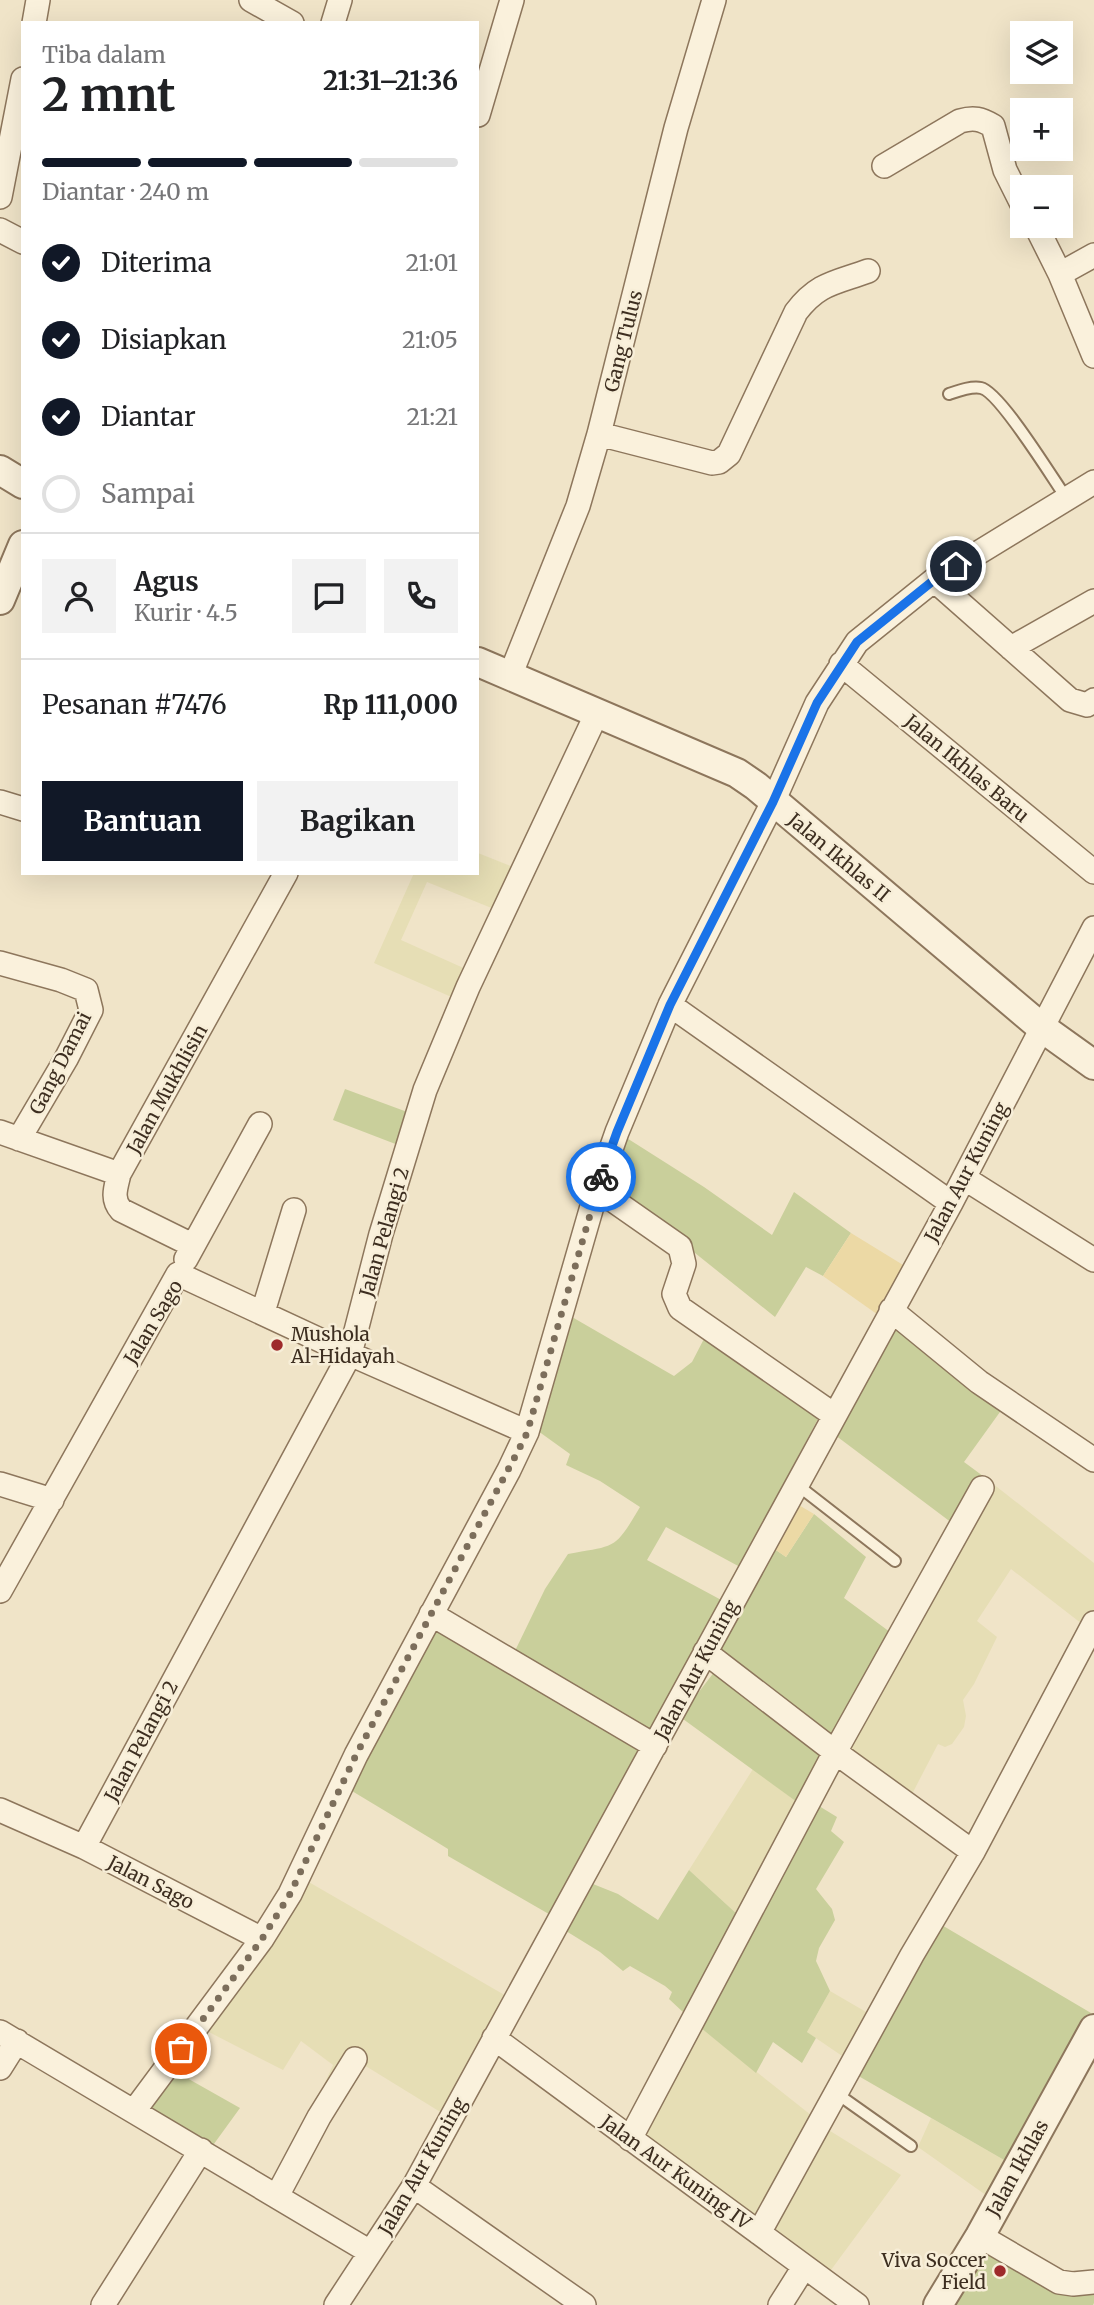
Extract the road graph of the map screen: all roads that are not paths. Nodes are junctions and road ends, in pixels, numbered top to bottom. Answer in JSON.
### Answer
{"nodes":[{"id":1,"x":38,"y":0,"type":"edge"},
{"id":2,"x":251,"y":0,"type":"edge"},
{"id":3,"x":340,"y":0,"type":"edge"},
{"id":4,"x":512,"y":0,"type":"edge"},
{"id":5,"x":714,"y":0,"type":"edge"},
{"id":6,"x":34,"y":21,"type":"edge"},
{"id":7,"x":288,"y":21,"type":"edge"},
{"id":8,"x":334,"y":21,"type":"edge"},
{"id":9,"x":21,"y":89,"type":"edge"},
{"id":10,"x":479,"y":112,"type":"edge"},
{"id":11,"x":884,"y":166,"type":"dead end"},
{"id":12,"x":1010,"y":180,"type":"edge"},
{"id":13,"x":0,"y":197,"type":"edge"},
{"id":14,"x":0,"y":230,"type":"edge"},
{"id":15,"x":1042,"y":238,"type":"edge"},
{"id":16,"x":21,"y":241,"type":"edge"},
{"id":17,"x":1094,"y":255,"type":"edge"},
{"id":18,"x":868,"y":271,"type":"dead end"},
{"id":19,"x":1060,"y":274,"type":"junction"},
{"id":20,"x":1094,"y":356,"type":"edge"},
{"id":21,"x":949,"y":394,"type":"dead end"},
{"id":22,"x":599,"y":434,"type":"junction"},
{"id":23,"x":0,"y":470,"type":"edge"},
{"id":24,"x":1094,"y":482,"type":"edge"},
{"id":25,"x":21,"y":483,"type":"edge"},
{"id":26,"x":1067,"y":499,"type":"junction"},
{"id":27,"x":21,"y":550,"type":"edge"},
{"id":28,"x":934,"y":580,"type":"junction"},
{"id":29,"x":0,"y":600,"type":"edge"},
{"id":30,"x":1094,"y":601,"type":"edge"},
{"id":31,"x":1012,"y":649,"type":"junction"},
{"id":32,"x":479,"y":662,"type":"edge"},
{"id":33,"x":841,"y":664,"type":"junction"},
{"id":34,"x":510,"y":676,"type":"junction"},
{"id":35,"x":1094,"y":700,"type":"edge"},
{"id":36,"x":597,"y":713,"type":"junction"},
{"id":37,"x":0,"y":802,"type":"edge"},
{"id":38,"x":773,"y":802,"type":"junction"},
{"id":39,"x":21,"y":808,"type":"edge"},
{"id":40,"x":1094,"y":872,"type":"edge"},
{"id":41,"x":285,"y":875,"type":"edge"},
{"id":42,"x":1094,"y":928,"type":"edge"},
{"id":43,"x":0,"y":963,"type":"edge"},
{"id":44,"x":670,"y":1005,"type":"junction"},
{"id":45,"x":1041,"y":1027,"type":"junction"},
{"id":46,"x":1094,"y":1065,"type":"edge"},
{"id":47,"x":260,"y":1124,"type":"dead end"},
{"id":48,"x":10,"y":1136,"type":"edge"},
{"id":49,"x":119,"y":1174,"type":"junction"},
{"id":50,"x":964,"y":1178,"type":"junction"},
{"id":51,"x":597,"y":1189,"type":"junction"},
{"id":52,"x":951,"y":1203,"type":"junction"},
{"id":53,"x":294,"y":1210,"type":"dead end"},
{"id":54,"x":192,"y":1245,"type":"junction"},
{"id":55,"x":1094,"y":1259,"type":"edge"},
{"id":56,"x":178,"y":1274,"type":"junction"},
{"id":57,"x":891,"y":1310,"type":"junction"},
{"id":58,"x":263,"y":1312,"type":"junction"},
{"id":59,"x":350,"y":1354,"type":"junction"},
{"id":60,"x":834,"y":1415,"type":"junction"},
{"id":61,"x":527,"y":1433,"type":"junction"},
{"id":62,"x":1094,"y":1460,"type":"edge"},
{"id":63,"x":796,"y":1484,"type":"junction"},
{"id":64,"x":0,"y":1485,"type":"edge"},
{"id":65,"x":982,"y":1488,"type":"dead end"},
{"id":66,"x":52,"y":1500,"type":"junction"},
{"id":67,"x":895,"y":1561,"type":"dead end"},
{"id":68,"x":0,"y":1591,"type":"edge"},
{"id":69,"x":431,"y":1614,"type":"junction"},
{"id":70,"x":1094,"y":1623,"type":"edge"},
{"id":71,"x":705,"y":1652,"type":"junction"},
{"id":72,"x":655,"y":1746,"type":"junction"},
{"id":73,"x":835,"y":1752,"type":"junction"},
{"id":74,"x":0,"y":1810,"type":"edge"},
{"id":75,"x":84,"y":1847,"type":"junction"},
{"id":76,"x":973,"y":1852,"type":"junction"},
{"id":77,"x":262,"y":1939,"type":"junction"},
{"id":78,"x":1094,"y":2029,"type":"edge"},
{"id":79,"x":9,"y":2037,"type":"edge"},
{"id":80,"x":495,"y":2038,"type":"junction"},
{"id":81,"x":355,"y":2059,"type":"dead end"},
{"id":82,"x":0,"y":2068,"type":"edge"},
{"id":83,"x":836,"y":2092,"type":"junction"},
{"id":84,"x":134,"y":2112,"type":"junction"},
{"id":85,"x":630,"y":2139,"type":"junction"},
{"id":86,"x":911,"y":2146,"type":"dead end"},
{"id":87,"x":201,"y":2150,"type":"junction"},
{"id":88,"x":414,"y":2186,"type":"junction"},
{"id":89,"x":277,"y":2196,"type":"junction"},
{"id":90,"x":759,"y":2232,"type":"junction"},
{"id":91,"x":980,"y":2236,"type":"junction"},
{"id":92,"x":370,"y":2252,"type":"junction"},
{"id":93,"x":804,"y":2267,"type":"junction"},
{"id":94,"x":1094,"y":2282,"type":"edge"},
{"id":95,"x":110,"y":2303,"type":"edge"},
{"id":96,"x":337,"y":2305,"type":"edge"},
{"id":97,"x":584,"y":2305,"type":"edge"},
{"id":98,"x":780,"y":2305,"type":"edge"},
{"id":99,"x":855,"y":2305,"type":"edge"},
{"id":100,"x":938,"y":2305,"type":"edge"}],
"edges":[{"from":1,"to":6,"type":"street"},
{"from":2,"to":7,"type":"street"},
{"from":3,"to":8,"type":"street"},
{"from":4,"to":10,"type":"street"},
{"from":5,"to":22,"type":"street","name":"Gang Tulus"},
{"from":9,"to":13,"type":"street"},
{"from":11,"to":12,"type":"street"},
{"from":14,"to":16,"type":"street"},
{"from":15,"to":19,"type":"street"},
{"from":17,"to":19,"type":"street"},
{"from":18,"to":22,"type":"street"},
{"from":19,"to":20,"type":"street"},
{"from":21,"to":26,"type":"lane"},
{"from":22,"to":34,"type":"street","name":"Gang Tulus"},
{"from":23,"to":25,"type":"street"},
{"from":24,"to":26,"type":"street"},
{"from":26,"to":28,"type":"street"},
{"from":27,"to":29,"type":"street"},
{"from":28,"to":31,"type":"street"},
{"from":28,"to":33,"type":"street"},
{"from":30,"to":31,"type":"street"},
{"from":31,"to":35,"type":"street"},
{"from":32,"to":34,"type":"street","name":"Jalan Ikhlas II"},
{"from":33,"to":38,"type":"street"},
{"from":33,"to":40,"type":"street","name":"Jalan Ikhlas Baru"},
{"from":34,"to":36,"type":"street","name":"Jalan Ikhlas II"},
{"from":36,"to":38,"type":"street","name":"Jalan Ikhlas II"},
{"from":36,"to":59,"type":"street","name":"Jalan Pelangi 2"},
{"from":37,"to":39,"type":"street"},
{"from":38,"to":44,"type":"street"},
{"from":38,"to":45,"type":"street","name":"Jalan Ikhlas II"},
{"from":41,"to":49,"type":"street","name":"Jalan Mukhlisin"},
{"from":42,"to":45,"type":"street","name":"Jalan Aur Kuning"},
{"from":43,"to":48,"type":"street","name":"Gang Damai"},
{"from":44,"to":51,"type":"street"},
{"from":44,"to":52,"type":"street"},
{"from":45,"to":46,"type":"street","name":"Jalan Ikhlas II"},
{"from":45,"to":50,"type":"street","name":"Jalan Aur Kuning"},
{"from":47,"to":54,"type":"street"},
{"from":48,"to":49,"type":"street"},
{"from":49,"to":54,"type":"street","name":"Jalan Mukhlisin"},
{"from":50,"to":52,"type":"street","name":"Jalan Aur Kuning"},
{"from":50,"to":55,"type":"street"},
{"from":51,"to":60,"type":"street"},
{"from":51,"to":61,"type":"street"},
{"from":52,"to":57,"type":"street","name":"Jalan Aur Kuning"},
{"from":53,"to":58,"type":"street"},
{"from":54,"to":56,"type":"street"},
{"from":56,"to":58,"type":"street","name":"Jalan Sago"},
{"from":56,"to":66,"type":"street","name":"Jalan Sago"},
{"from":57,"to":60,"type":"street","name":"Jalan Aur Kuning"},
{"from":57,"to":62,"type":"street"},
{"from":58,"to":59,"type":"street","name":"Jalan Sago"},
{"from":59,"to":61,"type":"street","name":"Jalan Sago"},
{"from":59,"to":75,"type":"street","name":"Jalan Pelangi 2"},
{"from":60,"to":63,"type":"street","name":"Jalan Aur Kuning"},
{"from":61,"to":69,"type":"street"},
{"from":63,"to":67,"type":"lane"},
{"from":63,"to":71,"type":"street","name":"Jalan Aur Kuning"},
{"from":64,"to":66,"type":"street"},
{"from":65,"to":73,"type":"street"},
{"from":66,"to":68,"type":"street","name":"Jalan Sago"},
{"from":69,"to":72,"type":"street"},
{"from":69,"to":77,"type":"street"},
{"from":70,"to":76,"type":"street"},
{"from":71,"to":72,"type":"street","name":"Jalan Aur Kuning"},
{"from":71,"to":73,"type":"street"},
{"from":72,"to":80,"type":"street","name":"Jalan Aur Kuning"},
{"from":73,"to":76,"type":"street"},
{"from":73,"to":85,"type":"street"},
{"from":74,"to":75,"type":"street","name":"Jalan Sago"},
{"from":75,"to":77,"type":"street","name":"Jalan Sago"},
{"from":76,"to":83,"type":"street"},
{"from":77,"to":84,"type":"street"},
{"from":78,"to":91,"type":"street","name":"Jalan Ikhlas"},
{"from":79,"to":82,"type":"street"},
{"from":79,"to":84,"type":"street"},
{"from":80,"to":85,"type":"street","name":"Jalan Aur Kuning IV"},
{"from":80,"to":88,"type":"street","name":"Jalan Aur Kuning"},
{"from":81,"to":89,"type":"street"},
{"from":83,"to":86,"type":"lane"},
{"from":83,"to":90,"type":"street"},
{"from":84,"to":87,"type":"street"},
{"from":85,"to":90,"type":"street","name":"Jalan Aur Kuning IV"},
{"from":87,"to":89,"type":"street"},
{"from":87,"to":95,"type":"street"},
{"from":88,"to":92,"type":"street","name":"Jalan Aur Kuning"},
{"from":88,"to":97,"type":"street"},
{"from":89,"to":92,"type":"street"},
{"from":90,"to":93,"type":"street","name":"Jalan Aur Kuning IV"},
{"from":91,"to":94,"type":"street"},
{"from":91,"to":100,"type":"street","name":"Jalan Ikhlas"},
{"from":92,"to":96,"type":"street","name":"Jalan Aur Kuning"},
{"from":93,"to":98,"type":"street"},
{"from":93,"to":99,"type":"street","name":"Jalan Aur Kuning IV"}]}
